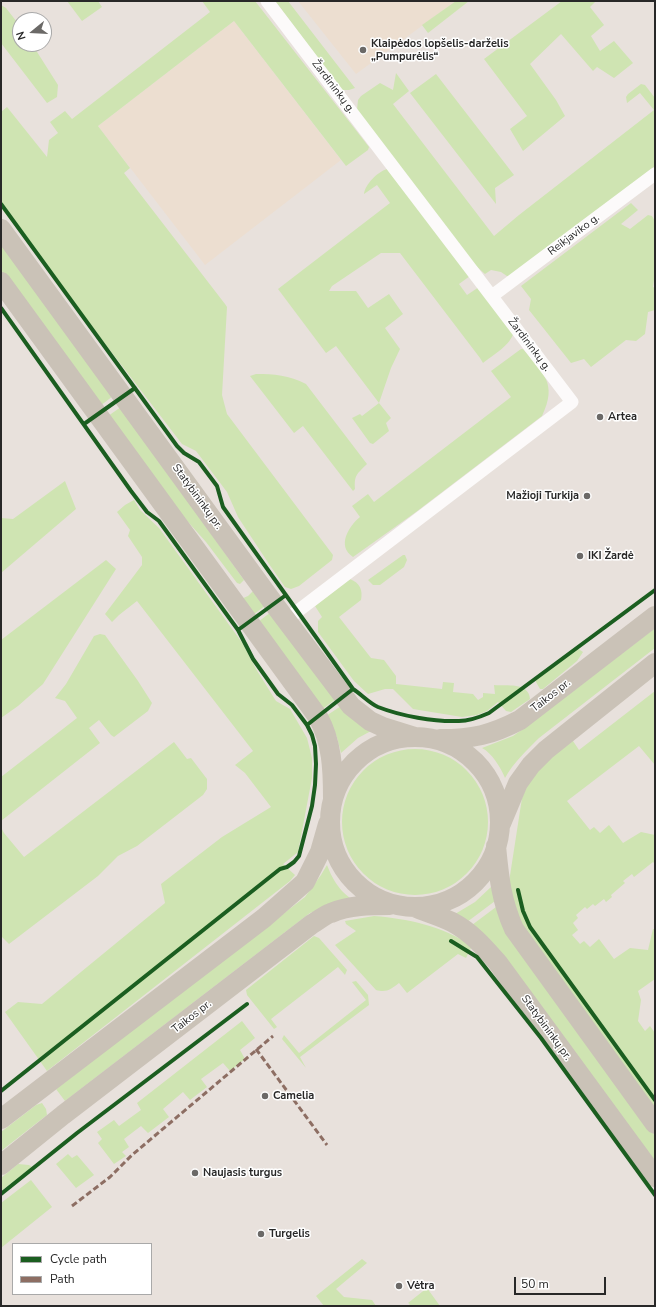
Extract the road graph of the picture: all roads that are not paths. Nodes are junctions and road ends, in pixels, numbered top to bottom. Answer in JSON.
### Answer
{"nodes":[{"id":1,"x":267,"y":1,"type":"edge"},
{"id":2,"x":655,"y":174,"type":"edge"},
{"id":3,"x":1,"y":229,"type":"edge"},
{"id":4,"x":1,"y":282,"type":"edge"},
{"id":5,"x":492,"y":296,"type":"junction"},
{"id":6,"x":251,"y":571,"type":"junction"},
{"id":7,"x":226,"y":589,"type":"junction"},
{"id":8,"x":655,"y":616,"type":"edge"},
{"id":9,"x":286,"y":620,"type":"junction"},
{"id":10,"x":655,"y":663,"type":"edge"},
{"id":11,"x":423,"y":738,"type":"junction"},
{"id":12,"x":332,"y":805,"type":"junction"},
{"id":13,"x":498,"y":837,"type":"junction"},
{"id":14,"x":406,"y":906,"type":"junction"},
{"id":15,"x":1,"y":1119,"type":"edge"},
{"id":16,"x":655,"y":1124,"type":"edge"},
{"id":17,"x":1,"y":1166,"type":"edge"},
{"id":18,"x":655,"y":1177,"type":"edge"}],
"edges":[{"from":1,"to":5,"type":"street","name":"Žardininkų g."},
{"from":2,"to":5,"type":"street","name":"Reikjaviko g."},
{"from":3,"to":6,"type":"main road","name":"Statybininkų pr."},
{"from":4,"to":7,"type":"main road"},
{"from":5,"to":9,"type":"street","name":"Žardininkų g."},
{"from":6,"to":7,"type":"main road"},
{"from":6,"to":9,"type":"main road","name":"Statybininkų pr."},
{"from":7,"to":12,"type":"main road"},
{"from":8,"to":11,"type":"main road","name":"Taikos pr."},
{"from":9,"to":11,"type":"main road","name":"Statybininkų pr."},
{"from":10,"to":13,"type":"main road"},
{"from":11,"to":12,"type":"main road"},
{"from":11,"to":13,"type":"main road","name":"Statybininkų pr."},
{"from":12,"to":14,"type":"main road","name":"Statybininkų pr."},
{"from":12,"to":15,"type":"main road"},
{"from":13,"to":14,"type":"main road"},
{"from":13,"to":16,"type":"main road"},
{"from":14,"to":17,"type":"main road","name":"Taikos pr."},
{"from":14,"to":18,"type":"main road","name":"Statybininkų pr."}]}
